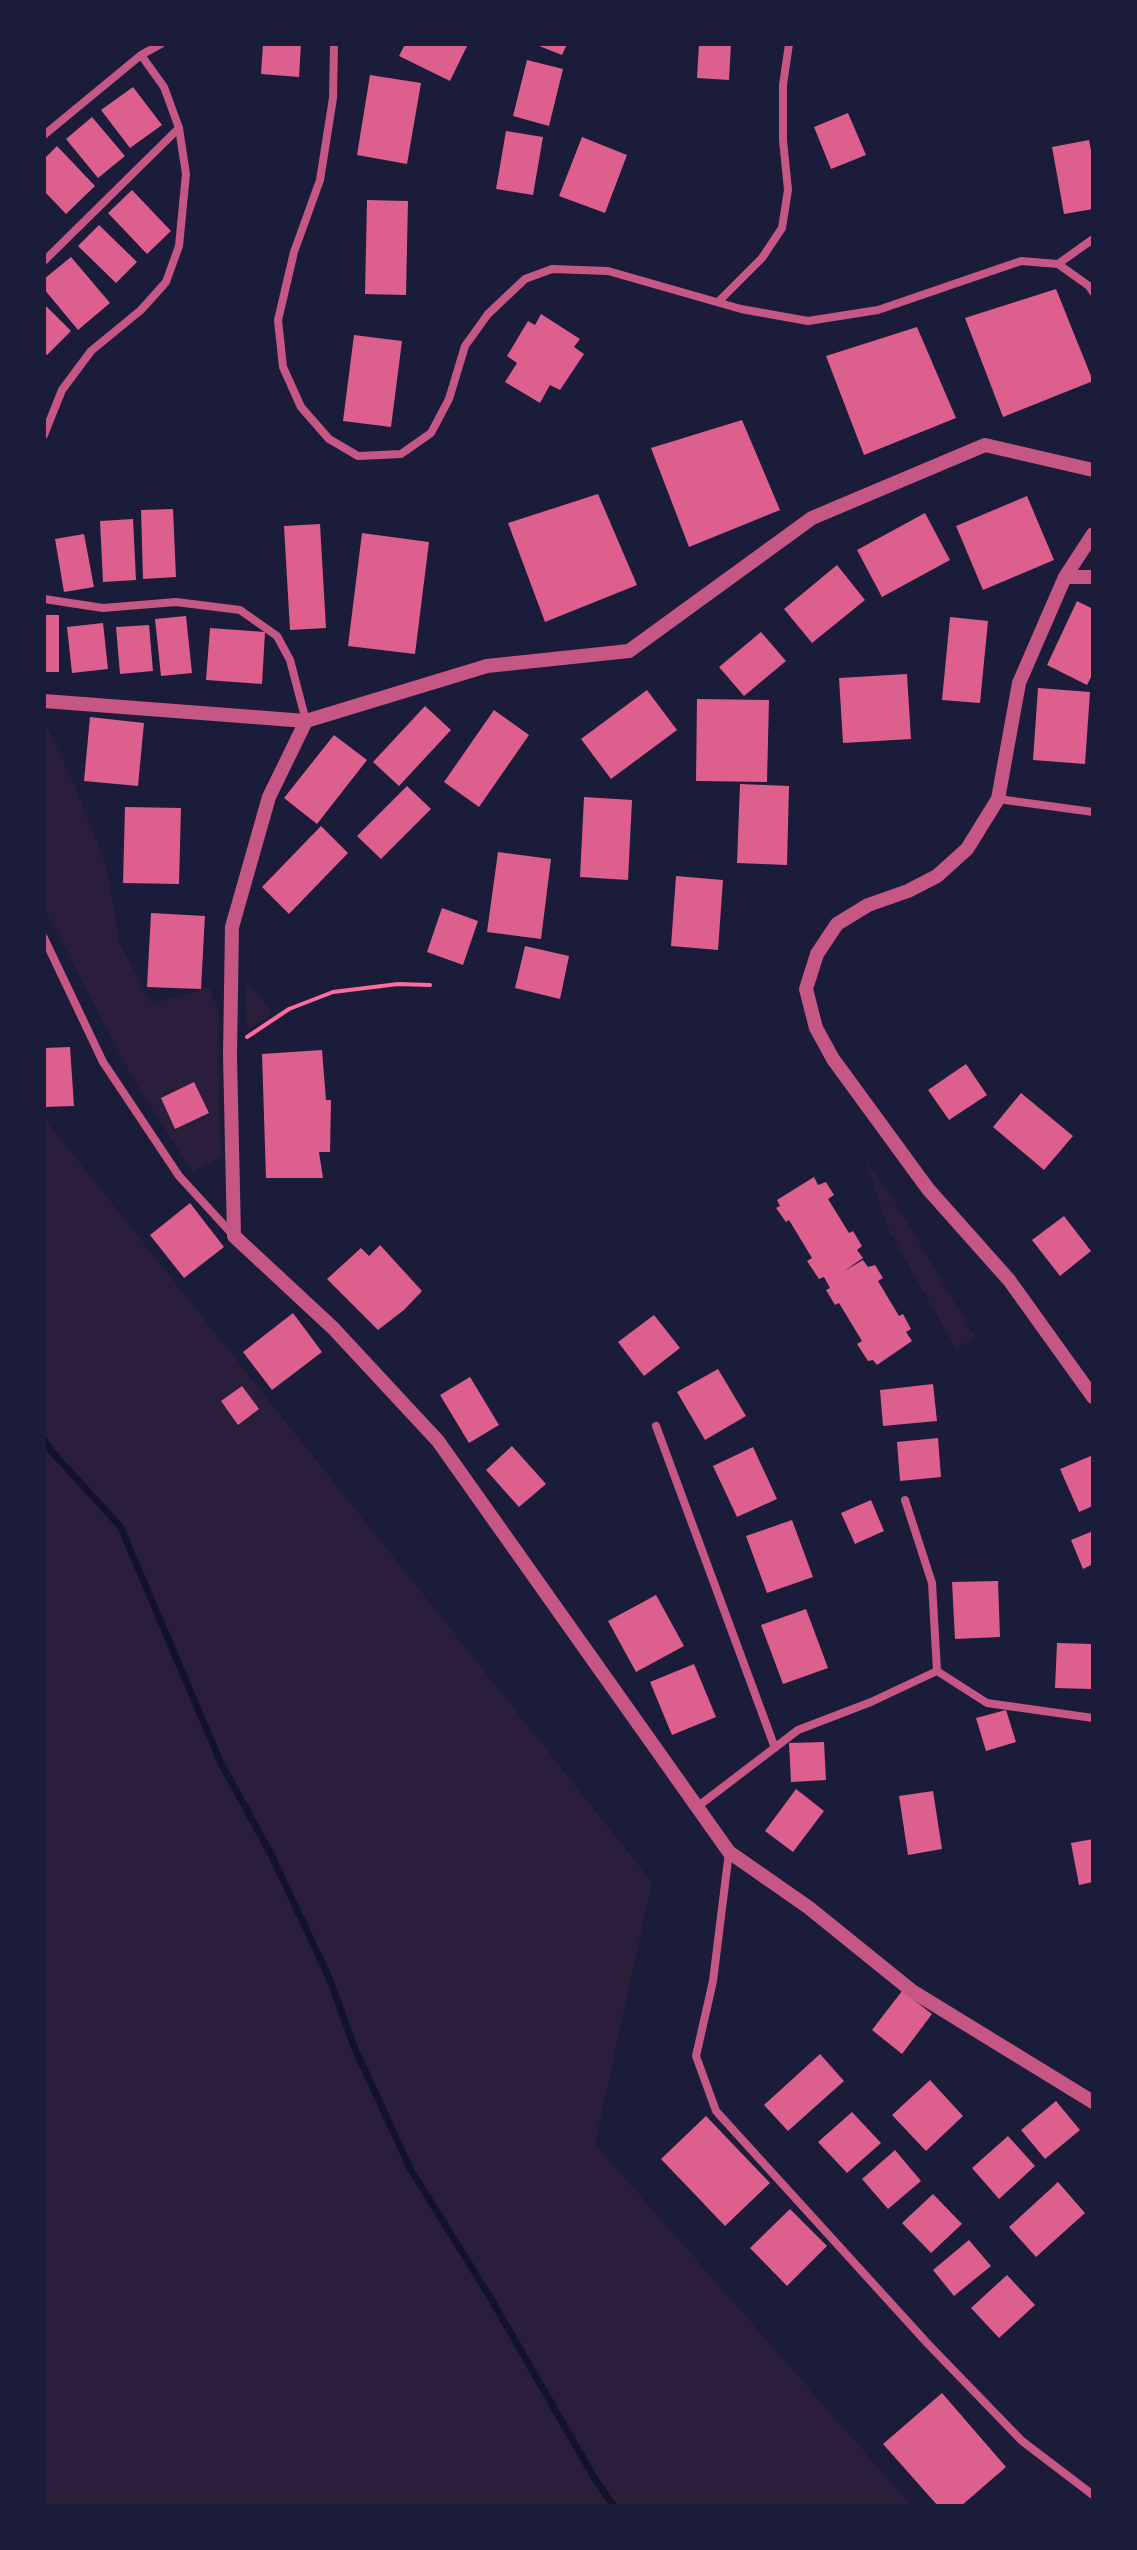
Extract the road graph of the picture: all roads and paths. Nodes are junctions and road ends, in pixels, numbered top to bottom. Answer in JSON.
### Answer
{"nodes":[{"id":1,"x":161,"y":44,"type":"edge"},
{"id":2,"x":334,"y":44,"type":"edge"},
{"id":3,"x":789,"y":44,"type":"edge"},
{"id":4,"x":141,"y":55,"type":"junction"},
{"id":5,"x":179,"y":128,"type":"junction"},
{"id":6,"x":44,"y":135,"type":"edge"},
{"id":7,"x":1093,"y":239,"type":"edge"},
{"id":8,"x":44,"y":261,"type":"edge"},
{"id":9,"x":1058,"y":264,"type":"junction"},
{"id":10,"x":1093,"y":292,"type":"edge"},
{"id":11,"x":718,"y":302,"type":"junction"},
{"id":12,"x":44,"y":435,"type":"edge"},
{"id":13,"x":1093,"y":470,"type":"edge"},
{"id":14,"x":1093,"y":534,"type":"edge"},
{"id":15,"x":1065,"y":577,"type":"junction"},
{"id":16,"x":1093,"y":577,"type":"edge"},
{"id":17,"x":44,"y":599,"type":"edge"},
{"id":18,"x":44,"y":701,"type":"edge"},
{"id":19,"x":306,"y":721,"type":"junction"},
{"id":20,"x":998,"y":799,"type":"junction"},
{"id":21,"x":1093,"y":812,"type":"edge"},
{"id":22,"x":44,"y":938,"type":"edge"},
{"id":23,"x":430,"y":985,"type":"dead end"},
{"id":24,"x":245,"y":1039,"type":"dead end"},
{"id":25,"x":234,"y":1236,"type":"junction"},
{"id":26,"x":1093,"y":1397,"type":"edge"},
{"id":27,"x":656,"y":1426,"type":"dead end"},
{"id":28,"x":905,"y":1500,"type":"dead end"},
{"id":29,"x":937,"y":1671,"type":"junction"},
{"id":30,"x":1093,"y":1718,"type":"edge"},
{"id":31,"x":775,"y":1748,"type":"junction"},
{"id":32,"x":697,"y":1807,"type":"junction"},
{"id":33,"x":729,"y":1852,"type":"junction"},
{"id":34,"x":1093,"y":2102,"type":"edge"},
{"id":35,"x":1093,"y":2495,"type":"edge"}],
"edges":[{"from":1,"to":4,"type":"street"},
{"from":2,"to":11,"type":"street"},
{"from":3,"to":11,"type":"street"},
{"from":4,"to":5,"type":"street"},
{"from":4,"to":6,"type":"street"},
{"from":5,"to":8,"type":"street"},
{"from":5,"to":12,"type":"street"},
{"from":7,"to":9,"type":"street"},
{"from":9,"to":10,"type":"street"},
{"from":9,"to":11,"type":"street"},
{"from":13,"to":19,"type":"street"},
{"from":14,"to":15,"type":"street"},
{"from":15,"to":16,"type":"street"},
{"from":15,"to":20,"type":"street"},
{"from":17,"to":19,"type":"street"},
{"from":18,"to":19,"type":"street"},
{"from":19,"to":25,"type":"street"},
{"from":20,"to":21,"type":"street"},
{"from":20,"to":26,"type":"street"},
{"from":22,"to":25,"type":"street"},
{"from":23,"to":24,"type":"path"},
{"from":25,"to":32,"type":"street"},
{"from":27,"to":31,"type":"street"},
{"from":28,"to":29,"type":"street"},
{"from":29,"to":30,"type":"street"},
{"from":29,"to":31,"type":"street"},
{"from":31,"to":32,"type":"street"},
{"from":32,"to":33,"type":"street"},
{"from":33,"to":34,"type":"street"},
{"from":33,"to":35,"type":"street"}]}
